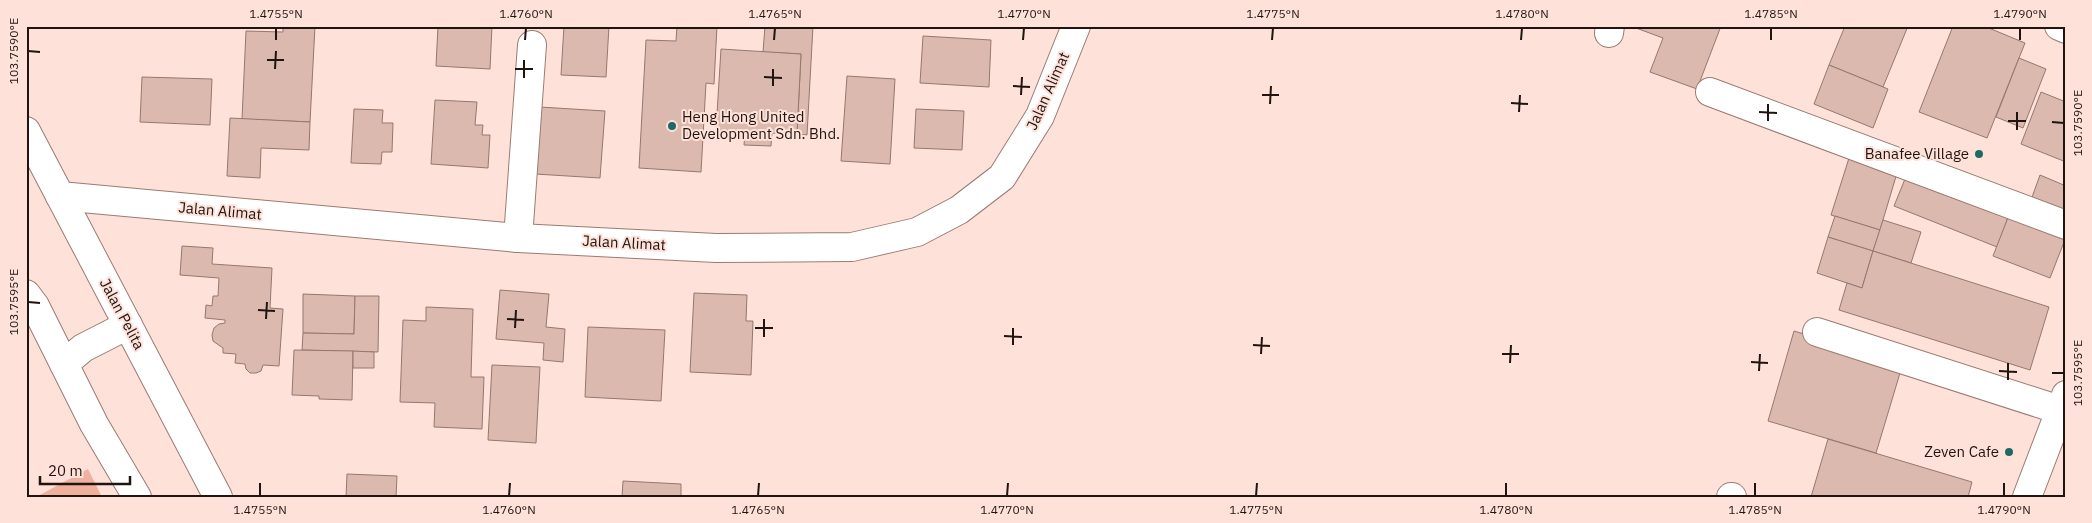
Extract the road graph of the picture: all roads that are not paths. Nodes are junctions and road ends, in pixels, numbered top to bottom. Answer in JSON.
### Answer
{"nodes":[{"id":1,"x":1076,"y":26,"type":"edge"},
{"id":2,"x":2059,"y":26,"type":"edge"},
{"id":3,"x":2066,"y":29,"type":"edge"},
{"id":4,"x":532,"y":45,"type":"dead end"},
{"id":5,"x":1710,"y":92,"type":"dead end"},
{"id":6,"x":26,"y":131,"type":"edge"},
{"id":7,"x":60,"y":196,"type":"junction"},
{"id":8,"x":2066,"y":225,"type":"edge"},
{"id":9,"x":518,"y":238,"type":"junction"},
{"id":10,"x":26,"y":294,"type":"edge"},
{"id":11,"x":128,"y":325,"type":"junction"},
{"id":12,"x":1817,"y":332,"type":"dead end"},
{"id":13,"x":64,"y":364,"type":"junction"},
{"id":14,"x":2063,"y":402,"type":"edge"},
{"id":15,"x":137,"y":497,"type":"edge"},
{"id":16,"x":218,"y":497,"type":"edge"},
{"id":17,"x":2027,"y":497,"type":"edge"}],
"edges":[{"from":1,"to":9,"type":"street","name":"Jalan Alimat"},
{"from":2,"to":3,"type":"street"},
{"from":4,"to":9,"type":"street"},
{"from":5,"to":8,"type":"street"},
{"from":6,"to":7,"type":"street","name":"Jalan Pelita"},
{"from":7,"to":9,"type":"street","name":"Jalan Alimat"},
{"from":7,"to":11,"type":"street","name":"Jalan Pelita"},
{"from":10,"to":13,"type":"street"},
{"from":11,"to":13,"type":"street"},
{"from":11,"to":16,"type":"street","name":"Jalan Pelita"},
{"from":12,"to":14,"type":"street"},
{"from":13,"to":15,"type":"street"},
{"from":14,"to":17,"type":"street"}]}
